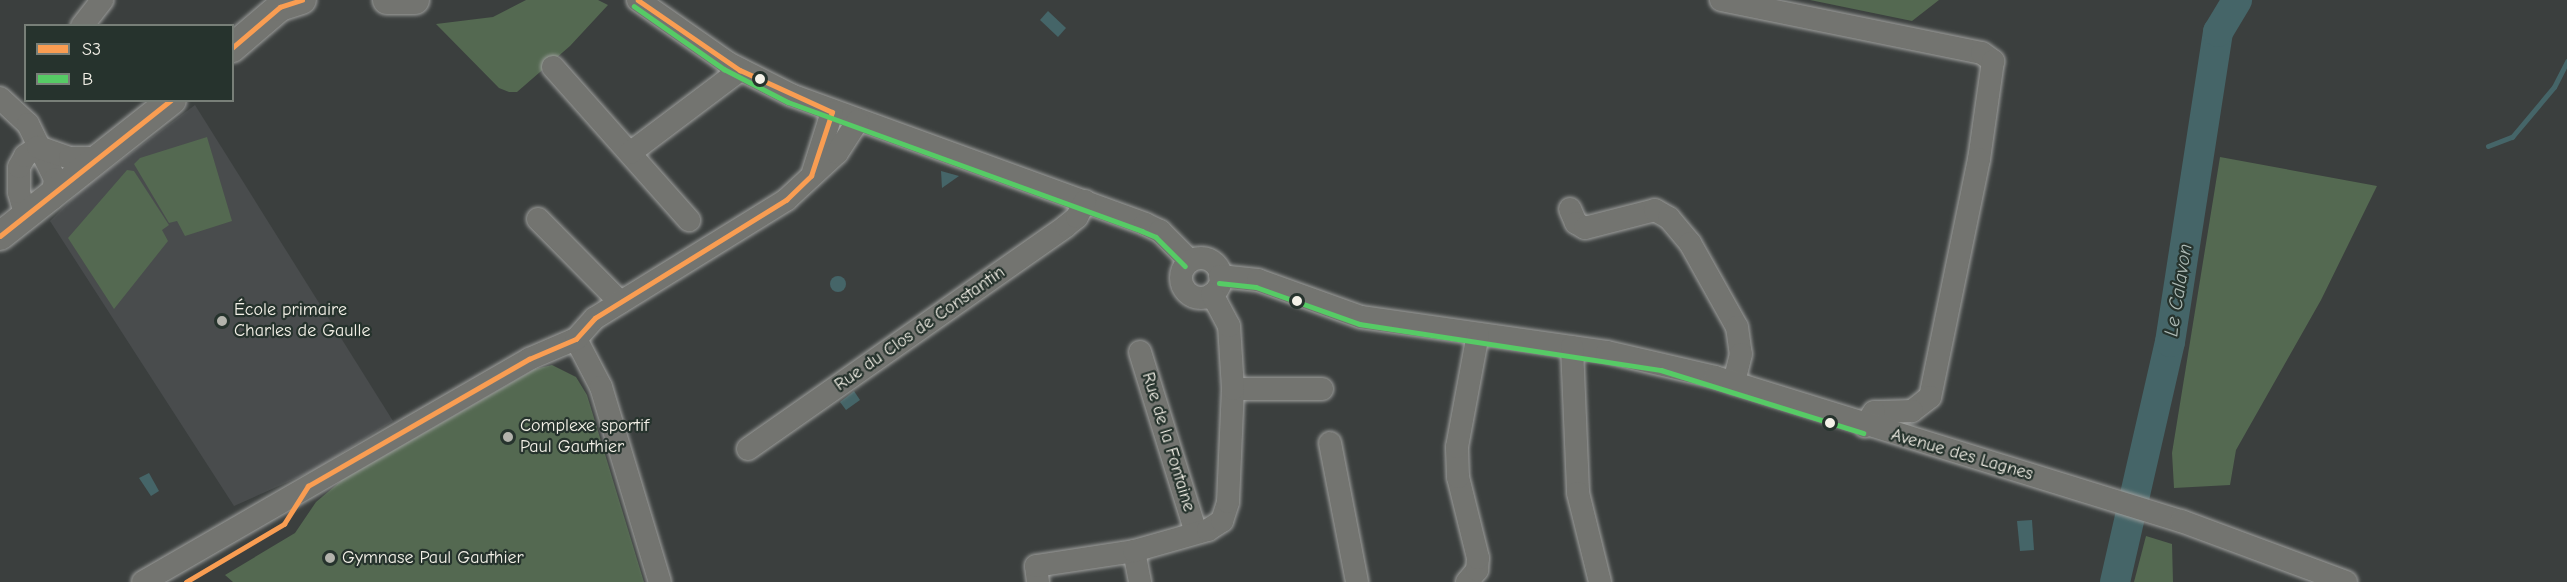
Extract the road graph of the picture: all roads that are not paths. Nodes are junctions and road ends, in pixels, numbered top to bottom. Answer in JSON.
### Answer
{"nodes":[{"id":1,"x":102,"y":0,"type":"edge"},
{"id":2,"x":300,"y":0,"type":"edge"},
{"id":3,"x":387,"y":0,"type":"edge"},
{"id":4,"x":415,"y":0,"type":"edge"},
{"id":5,"x":638,"y":0,"type":"edge"},
{"id":6,"x":1721,"y":0,"type":"edge"},
{"id":7,"x":84,"y":24,"type":"edge"},
{"id":8,"x":234,"y":46,"type":"edge"},
{"id":9,"x":553,"y":67,"type":"dead end"},
{"id":10,"x":740,"y":70,"type":"junction"},
{"id":11,"x":0,"y":98,"type":"edge"},
{"id":12,"x":169,"y":102,"type":"edge"},
{"id":13,"x":832,"y":112,"type":"junction"},
{"id":14,"x":858,"y":122,"type":"junction"},
{"id":15,"x":38,"y":147,"type":"junction"},
{"id":16,"x":630,"y":153,"type":"junction"},
{"id":17,"x":102,"y":154,"type":"junction"},
{"id":18,"x":811,"y":176,"type":"junction"},
{"id":19,"x":54,"y":189,"type":"junction"},
{"id":20,"x":1085,"y":201,"type":"junction"},
{"id":21,"x":1570,"y":209,"type":"dead end"},
{"id":22,"x":15,"y":212,"type":"edge"},
{"id":23,"x":538,"y":219,"type":"dead end"},
{"id":24,"x":689,"y":220,"type":"dead end"},
{"id":25,"x":0,"y":236,"type":"edge"},
{"id":26,"x":1190,"y":261,"type":"junction"},
{"id":27,"x":1216,"y":285,"type":"junction"},
{"id":28,"x":620,"y":302,"type":"junction"},
{"id":29,"x":1478,"y":334,"type":"junction"},
{"id":30,"x":576,"y":339,"type":"junction"},
{"id":31,"x":1572,"y":347,"type":"junction"},
{"id":32,"x":1140,"y":352,"type":"dead end"},
{"id":33,"x":1734,"y":383,"type":"junction"},
{"id":34,"x":1233,"y":389,"type":"junction"},
{"id":35,"x":1322,"y":389,"type":"dead end"},
{"id":36,"x":1865,"y":426,"type":"junction"},
{"id":37,"x":1330,"y":443,"type":"dead end"},
{"id":38,"x":748,"y":448,"type":"dead end"},
{"id":39,"x":1196,"y":533,"type":"junction"},
{"id":40,"x":1134,"y":551,"type":"junction"},
{"id":41,"x":143,"y":582,"type":"edge"},
{"id":42,"x":660,"y":582,"type":"edge"},
{"id":43,"x":1038,"y":582,"type":"edge"},
{"id":44,"x":1140,"y":582,"type":"edge"},
{"id":45,"x":1357,"y":582,"type":"edge"},
{"id":46,"x":1467,"y":582,"type":"edge"},
{"id":47,"x":1600,"y":582,"type":"edge"},
{"id":48,"x":2346,"y":582,"type":"edge"}],
"edges":[{"from":1,"to":7,"type":"street"},
{"from":2,"to":8,"type":"main road"},
{"from":3,"to":4,"type":"main road"},
{"from":5,"to":10,"type":"street"},
{"from":6,"to":36,"type":"street"},
{"from":9,"to":16,"type":"street"},
{"from":10,"to":13,"type":"street"},
{"from":10,"to":16,"type":"street"},
{"from":11,"to":15,"type":"street"},
{"from":12,"to":17,"type":"main road"},
{"from":13,"to":14,"type":"street"},
{"from":13,"to":18,"type":"street"},
{"from":14,"to":18,"type":"street"},
{"from":14,"to":20,"type":"street"},
{"from":15,"to":17,"type":"street"},
{"from":15,"to":19,"type":"street"},
{"from":15,"to":22,"type":"street"},
{"from":16,"to":24,"type":"street"},
{"from":17,"to":19,"type":"main road"},
{"from":18,"to":28,"type":"street"},
{"from":19,"to":22,"type":"main road"},
{"from":20,"to":26,"type":"street"},
{"from":20,"to":38,"type":"street","name":"Rue du Clos de Constantin"},
{"from":21,"to":33,"type":"street"},
{"from":22,"to":25,"type":"main road"},
{"from":23,"to":28,"type":"street"},
{"from":26,"to":27,"type":"street"},
{"from":26,"to":27,"type":"street"},
{"from":27,"to":29,"type":"street","name":"Avenue des Lagnes"},
{"from":27,"to":34,"type":"street"},
{"from":28,"to":30,"type":"street"},
{"from":29,"to":31,"type":"street","name":"Avenue des Lagnes"},
{"from":29,"to":46,"type":"street"},
{"from":30,"to":41,"type":"street"},
{"from":30,"to":42,"type":"street"},
{"from":31,"to":33,"type":"street","name":"Avenue des Lagnes"},
{"from":31,"to":47,"type":"street"},
{"from":32,"to":39,"type":"street","name":"Rue de la Fontaine"},
{"from":33,"to":36,"type":"street","name":"Avenue des Lagnes"},
{"from":34,"to":35,"type":"street"},
{"from":34,"to":39,"type":"street"},
{"from":36,"to":48,"type":"street","name":"Avenue des Lagnes"},
{"from":37,"to":45,"type":"street"},
{"from":39,"to":40,"type":"street"},
{"from":40,"to":43,"type":"street"},
{"from":40,"to":44,"type":"street"}]}
